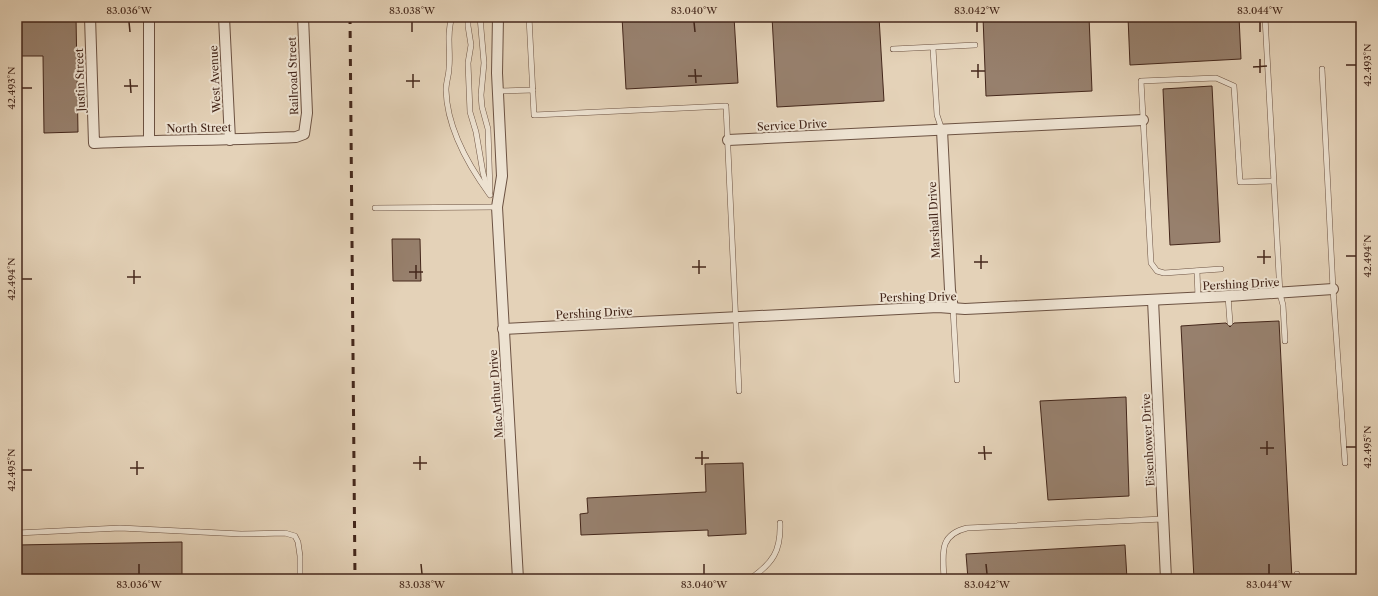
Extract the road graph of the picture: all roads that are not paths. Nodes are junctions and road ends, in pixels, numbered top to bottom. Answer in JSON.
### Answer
{"nodes":[{"id":1,"x":90,"y":17,"type":"edge"},
{"id":2,"x":149,"y":17,"type":"edge"},
{"id":3,"x":224,"y":17,"type":"edge"},
{"id":4,"x":303,"y":17,"type":"edge"},
{"id":5,"x":452,"y":17,"type":"edge"},
{"id":6,"x":468,"y":17,"type":"edge"},
{"id":7,"x":480,"y":17,"type":"edge"},
{"id":8,"x":498,"y":17,"type":"edge"},
{"id":9,"x":529,"y":17,"type":"edge"},
{"id":10,"x":1265,"y":17,"type":"edge"},
{"id":11,"x":975,"y":46,"type":"dead end"},
{"id":12,"x":933,"y":48,"type":"junction"},
{"id":13,"x":893,"y":49,"type":"dead end"},
{"id":14,"x":1322,"y":69,"type":"dead end"},
{"id":15,"x":533,"y":90,"type":"junction"},
{"id":16,"x":498,"y":91,"type":"junction"},
{"id":17,"x":1143,"y":120,"type":"junction"},
{"id":18,"x":942,"y":130,"type":"junction"},
{"id":19,"x":304,"y":134,"type":"joint"},
{"id":20,"x":149,"y":140,"type":"junction"},
{"id":21,"x":230,"y":140,"type":"junction"},
{"id":22,"x":728,"y":140,"type":"junction"},
{"id":23,"x":94,"y":143,"type":"joint"},
{"id":24,"x":1273,"y":181,"type":"junction"},
{"id":25,"x":490,"y":195,"type":"junction"},
{"id":26,"x":497,"y":207,"type":"junction"},
{"id":27,"x":375,"y":208,"type":"dead end"},
{"id":28,"x":1221,"y":270,"type":"dead end"},
{"id":29,"x":1197,"y":271,"type":"junction"},
{"id":30,"x":1333,"y":290,"type":"junction"},
{"id":31,"x":1280,"y":294,"type":"junction"},
{"id":32,"x":1228,"y":296,"type":"junction"},
{"id":33,"x":1198,"y":298,"type":"junction"},
{"id":34,"x":1153,"y":300,"type":"junction"},
{"id":35,"x":953,"y":308,"type":"junction"},
{"id":36,"x":736,"y":317,"type":"junction"},
{"id":37,"x":1230,"y":323,"type":"dead end"},
{"id":38,"x":504,"y":329,"type":"junction"},
{"id":39,"x":1285,"y":341,"type":"dead end"},
{"id":40,"x":957,"y":380,"type":"dead end"},
{"id":41,"x":739,"y":391,"type":"dead end"},
{"id":42,"x":1345,"y":463,"type":"dead end"},
{"id":43,"x":1163,"y":519,"type":"junction"},
{"id":44,"x":780,"y":523,"type":"dead end"},
{"id":45,"x":17,"y":533,"type":"edge"},
{"id":46,"x":300,"y":579,"type":"edge"},
{"id":47,"x":518,"y":579,"type":"edge"},
{"id":48,"x":750,"y":579,"type":"edge"},
{"id":49,"x":944,"y":579,"type":"edge"},
{"id":50,"x":1166,"y":579,"type":"edge"}],
"edges":[{"from":1,"to":23,"type":"street","name":"Justin Street"},
{"from":2,"to":20,"type":"street"},
{"from":3,"to":21,"type":"street","name":"West Avenue"},
{"from":4,"to":19,"type":"street","name":"Railroad Street"},
{"from":5,"to":25,"type":"lane"},
{"from":6,"to":25,"type":"lane"},
{"from":7,"to":25,"type":"lane"},
{"from":8,"to":16,"type":"street","name":"MacArthur Drive"},
{"from":9,"to":15,"type":"lane"},
{"from":10,"to":24,"type":"lane"},
{"from":11,"to":12,"type":"lane"},
{"from":12,"to":13,"type":"lane"},
{"from":12,"to":18,"type":"lane"},
{"from":14,"to":30,"type":"lane"},
{"from":15,"to":16,"type":"lane"},
{"from":15,"to":22,"type":"lane"},
{"from":16,"to":26,"type":"street","name":"MacArthur Drive"},
{"from":17,"to":18,"type":"street","name":"Service Drive"},
{"from":17,"to":24,"type":"lane"},
{"from":17,"to":29,"type":"lane"},
{"from":18,"to":22,"type":"street","name":"Service Drive"},
{"from":18,"to":35,"type":"street","name":"Marshall Drive"},
{"from":19,"to":21,"type":"street","name":"North Street"},
{"from":20,"to":21,"type":"street","name":"North Street"},
{"from":20,"to":23,"type":"street","name":"North Street"},
{"from":22,"to":36,"type":"lane"},
{"from":24,"to":31,"type":"lane"},
{"from":25,"to":26,"type":"street","name":"MacArthur Drive"},
{"from":26,"to":27,"type":"lane"},
{"from":26,"to":38,"type":"street","name":"MacArthur Drive"},
{"from":28,"to":29,"type":"lane"},
{"from":29,"to":33,"type":"lane"},
{"from":30,"to":31,"type":"street","name":"Pershing Drive"},
{"from":30,"to":42,"type":"lane"},
{"from":31,"to":32,"type":"street","name":"Pershing Drive"},
{"from":31,"to":39,"type":"lane"},
{"from":32,"to":33,"type":"street","name":"Pershing Drive"},
{"from":32,"to":37,"type":"lane"},
{"from":33,"to":34,"type":"street","name":"Pershing Drive"},
{"from":34,"to":35,"type":"street","name":"Pershing Drive"},
{"from":34,"to":43,"type":"street","name":"Eisenhower Drive"},
{"from":35,"to":36,"type":"street","name":"Pershing Drive"},
{"from":35,"to":40,"type":"lane"},
{"from":36,"to":38,"type":"street","name":"Pershing Drive"},
{"from":36,"to":41,"type":"lane"},
{"from":38,"to":47,"type":"street","name":"MacArthur Drive"},
{"from":43,"to":49,"type":"lane"},
{"from":43,"to":50,"type":"street","name":"Eisenhower Drive"},
{"from":44,"to":48,"type":"lane"},
{"from":45,"to":46,"type":"lane"}]}
